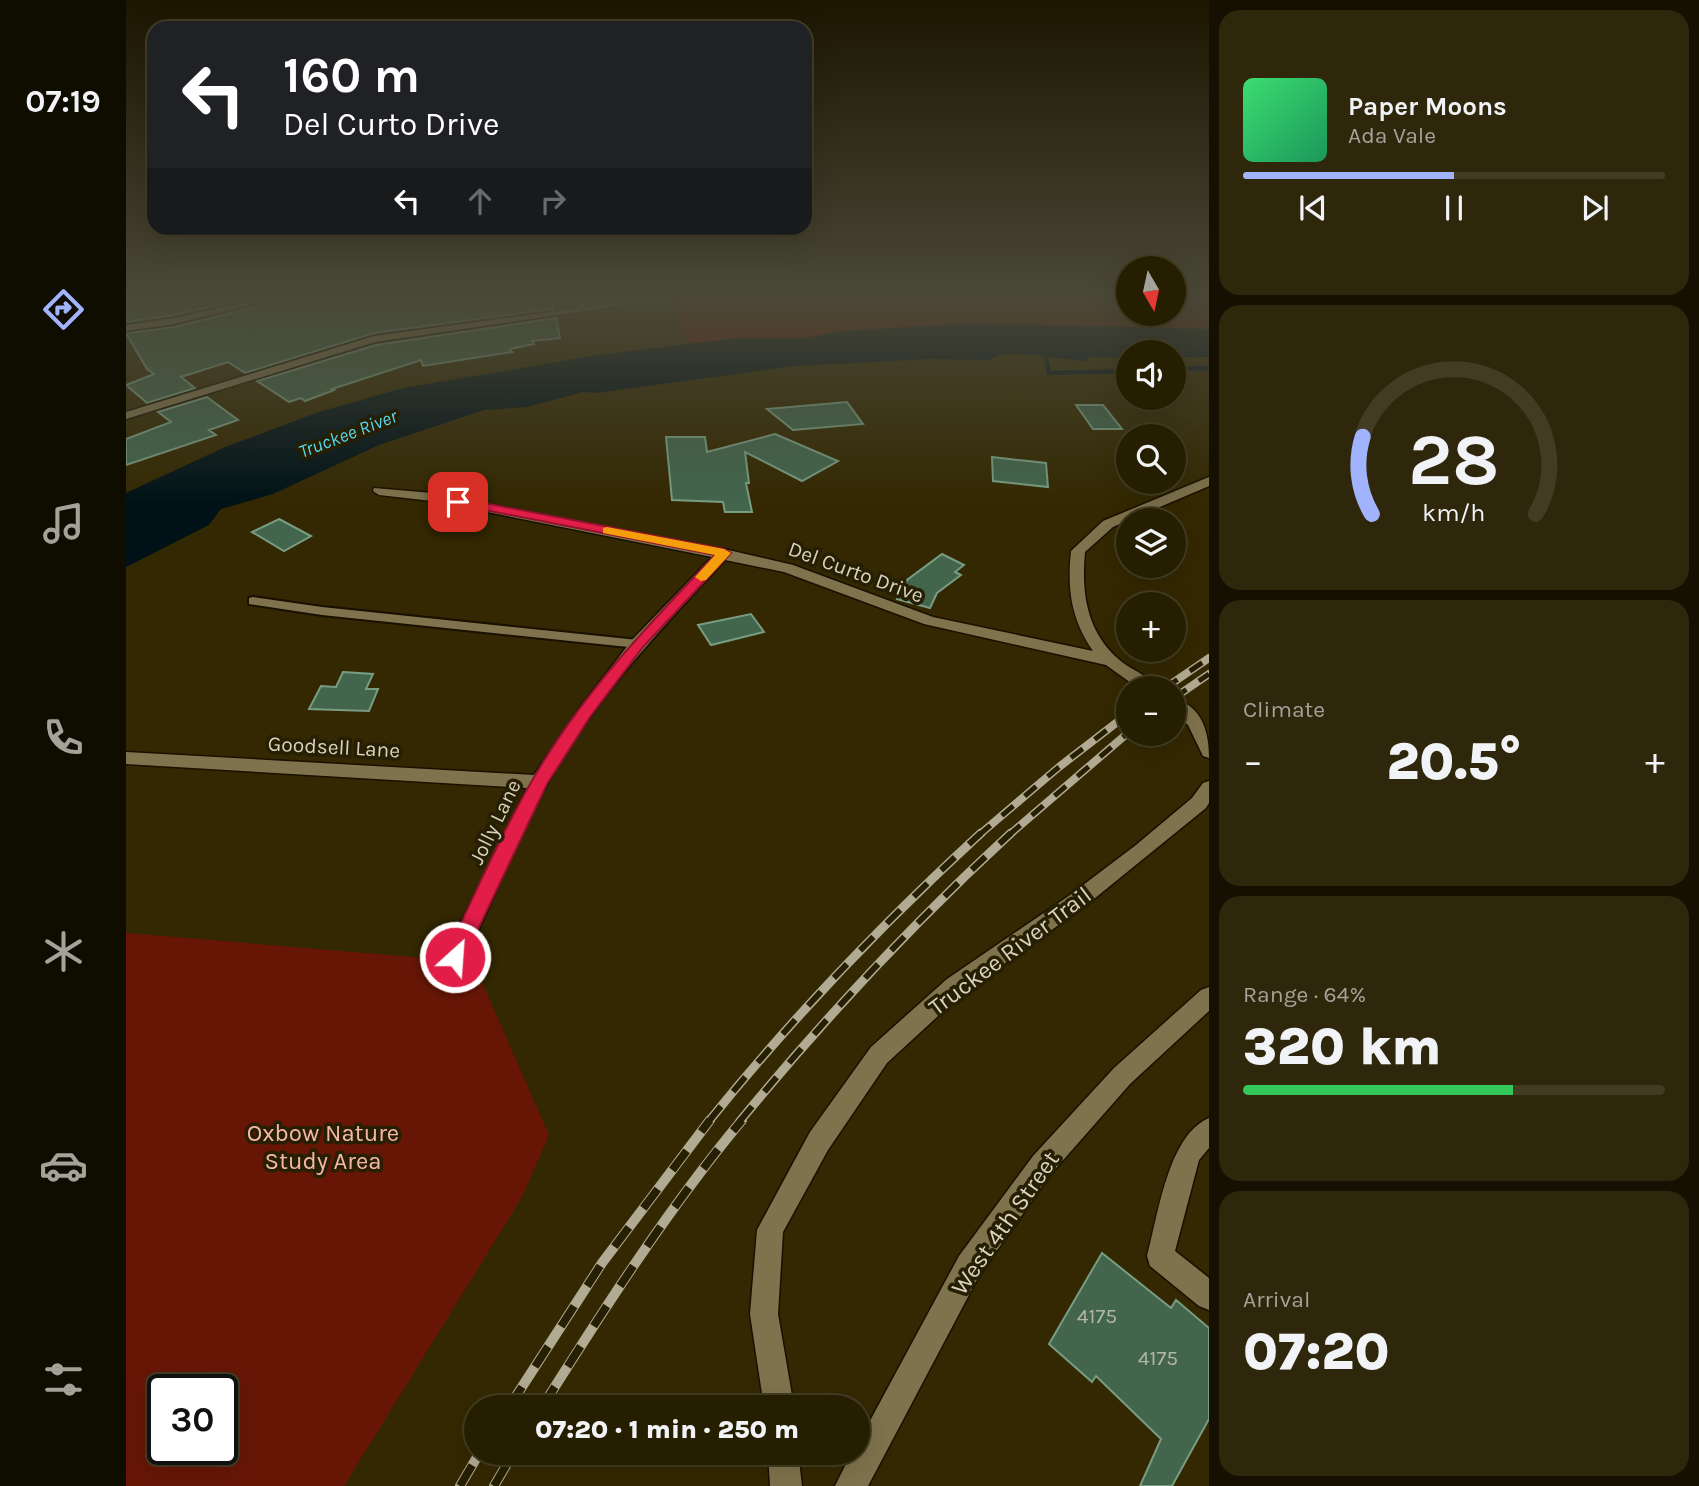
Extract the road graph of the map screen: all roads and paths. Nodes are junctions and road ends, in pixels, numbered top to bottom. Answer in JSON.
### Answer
{"nodes":[{"id":1,"x":289,"y":365,"type":"edge"},
{"id":2,"x":126,"y":416,"type":"edge"},
{"id":3,"x":1209,"y":481,"type":"edge"},
{"id":4,"x":379,"y":491,"type":"dead end"},
{"id":5,"x":724,"y":553,"type":"junction"},
{"id":6,"x":253,"y":601,"type":"dead end"},
{"id":7,"x":638,"y":644,"type":"junction"},
{"id":8,"x":1110,"y":661,"type":"junction"},
{"id":9,"x":1132,"y":676,"type":"edge"},
{"id":10,"x":1186,"y":714,"type":"edge"},
{"id":11,"x":1209,"y":752,"type":"edge"},
{"id":12,"x":126,"y":758,"type":"edge"},
{"id":13,"x":539,"y":782,"type":"junction"},
{"id":14,"x":1209,"y":788,"type":"edge"},
{"id":15,"x":455,"y":957,"type":"dead end"},
{"id":16,"x":1209,"y":997,"type":"edge"},
{"id":17,"x":1209,"y":1130,"type":"edge"},
{"id":18,"x":1209,"y":1296,"type":"edge"},
{"id":19,"x":777,"y":1395,"type":"edge"},
{"id":20,"x":784,"y":1465,"type":"edge"},
{"id":21,"x":786,"y":1486,"type":"edge"},
{"id":22,"x":851,"y":1486,"type":"edge"}],
"edges":[{"from":1,"to":2,"type":"street"},
{"from":3,"to":8,"type":"street"},
{"from":4,"to":5,"type":"street","name":"Del Curto Drive"},
{"from":5,"to":7,"type":"street","name":"Jolly Lane"},
{"from":5,"to":8,"type":"street","name":"Del Curto Drive"},
{"from":6,"to":7,"type":"lane"},
{"from":7,"to":13,"type":"street","name":"Jolly Lane"},
{"from":8,"to":9,"type":"street"},
{"from":10,"to":11,"type":"street"},
{"from":12,"to":13,"type":"street","name":"Goodsell Lane"},
{"from":13,"to":15,"type":"street","name":"Jolly Lane"},
{"from":14,"to":19,"type":"street","name":"Truckee River Trail"},
{"from":16,"to":22,"type":"street","name":"West 4th Street"},
{"from":17,"to":18,"type":"street"},
{"from":20,"to":21,"type":"street"}]}
